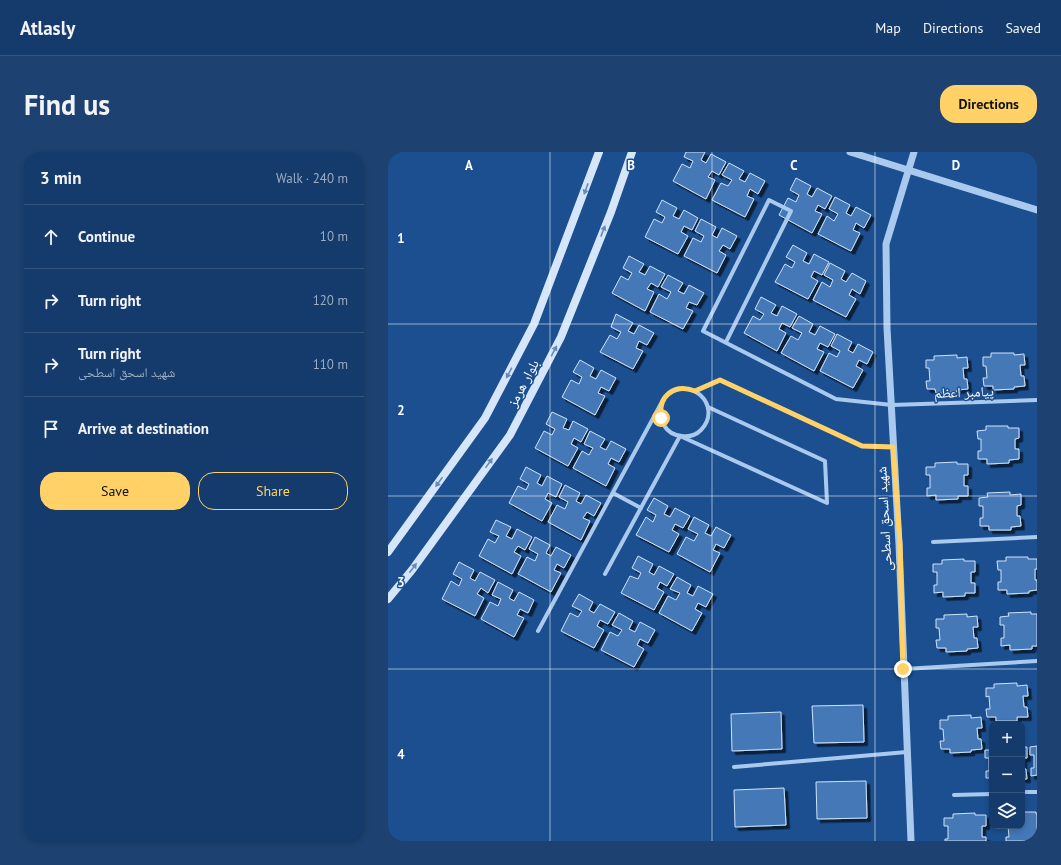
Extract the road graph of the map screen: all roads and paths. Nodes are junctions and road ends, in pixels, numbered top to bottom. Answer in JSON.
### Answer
{"nodes":[{"id":1,"x":599,"y":152,"type":"edge"},
{"id":2,"x":632,"y":152,"type":"edge"},
{"id":3,"x":850,"y":152,"type":"edge"},
{"id":4,"x":914,"y":152,"type":"edge"},
{"id":5,"x":908,"y":170,"type":"junction"},
{"id":6,"x":1037,"y":210,"type":"edge"},
{"id":7,"x":726,"y":342,"type":"junction"},
{"id":8,"x":695,"y":391,"type":"junction"},
{"id":9,"x":1037,"y":400,"type":"edge"},
{"id":10,"x":661,"y":405,"type":"junction"},
{"id":11,"x":892,"y":405,"type":"junction"},
{"id":12,"x":708,"y":407,"type":"junction"},
{"id":13,"x":680,"y":436,"type":"junction"},
{"id":14,"x":893,"y":447,"type":"junction"},
{"id":15,"x":613,"y":493,"type":"junction"},
{"id":16,"x":642,"y":508,"type":"junction"},
{"id":17,"x":1037,"y":537,"type":"edge"},
{"id":18,"x":933,"y":542,"type":"dead end"},
{"id":19,"x":388,"y":552,"type":"edge"},
{"id":20,"x":605,"y":574,"type":"dead end"},
{"id":21,"x":388,"y":599,"type":"edge"},
{"id":22,"x":538,"y":631,"type":"dead end"},
{"id":23,"x":1037,"y":661,"type":"edge"},
{"id":24,"x":903,"y":669,"type":"junction"},
{"id":25,"x":907,"y":752,"type":"junction"},
{"id":26,"x":734,"y":767,"type":"dead end"},
{"id":27,"x":1025,"y":792,"type":"edge"},
{"id":28,"x":1037,"y":792,"type":"edge"},
{"id":29,"x":989,"y":794,"type":"edge"},
{"id":30,"x":954,"y":795,"type":"dead end"},
{"id":31,"x":911,"y":841,"type":"edge"}],
"edges":[{"from":1,"to":19,"type":"main road","name":"بلوار هرمز","one_way":true},
{"from":21,"to":2,"type":"main road","name":"بلوار هرمز","one_way":true},
{"from":3,"to":5,"type":"street"},
{"from":4,"to":5,"type":"street","name":"شهید اسحق اسطحی"},
{"from":5,"to":6,"type":"street"},
{"from":5,"to":11,"type":"street","name":"شهید اسحق اسطحی"},
{"from":7,"to":7,"type":"street","name":"پیامبر اعظم"},
{"from":7,"to":11,"type":"street","name":"پیامبر اعظم"},
{"from":8,"to":10,"type":"street"},
{"from":8,"to":12,"type":"street"},
{"from":8,"to":14,"type":"street"},
{"from":9,"to":11,"type":"street","name":"پیامبر اعظم"},
{"from":10,"to":13,"type":"street"},
{"from":10,"to":15,"type":"street"},
{"from":11,"to":14,"type":"street","name":"شهید اسحق اسطحی"},
{"from":12,"to":13,"type":"street"},
{"from":12,"to":13,"type":"street"},
{"from":13,"to":16,"type":"street"},
{"from":14,"to":24,"type":"street","name":"شهید اسحق اسطحی"},
{"from":15,"to":16,"type":"street"},
{"from":15,"to":22,"type":"street"},
{"from":16,"to":20,"type":"street"},
{"from":17,"to":18,"type":"street"},
{"from":23,"to":24,"type":"street"},
{"from":24,"to":25,"type":"street","name":"شهید اسحق اسطحی"},
{"from":25,"to":26,"type":"street"},
{"from":25,"to":31,"type":"street","name":"شهید اسحق اسطحی"},
{"from":27,"to":28,"type":"street"},
{"from":29,"to":30,"type":"street"}]}
